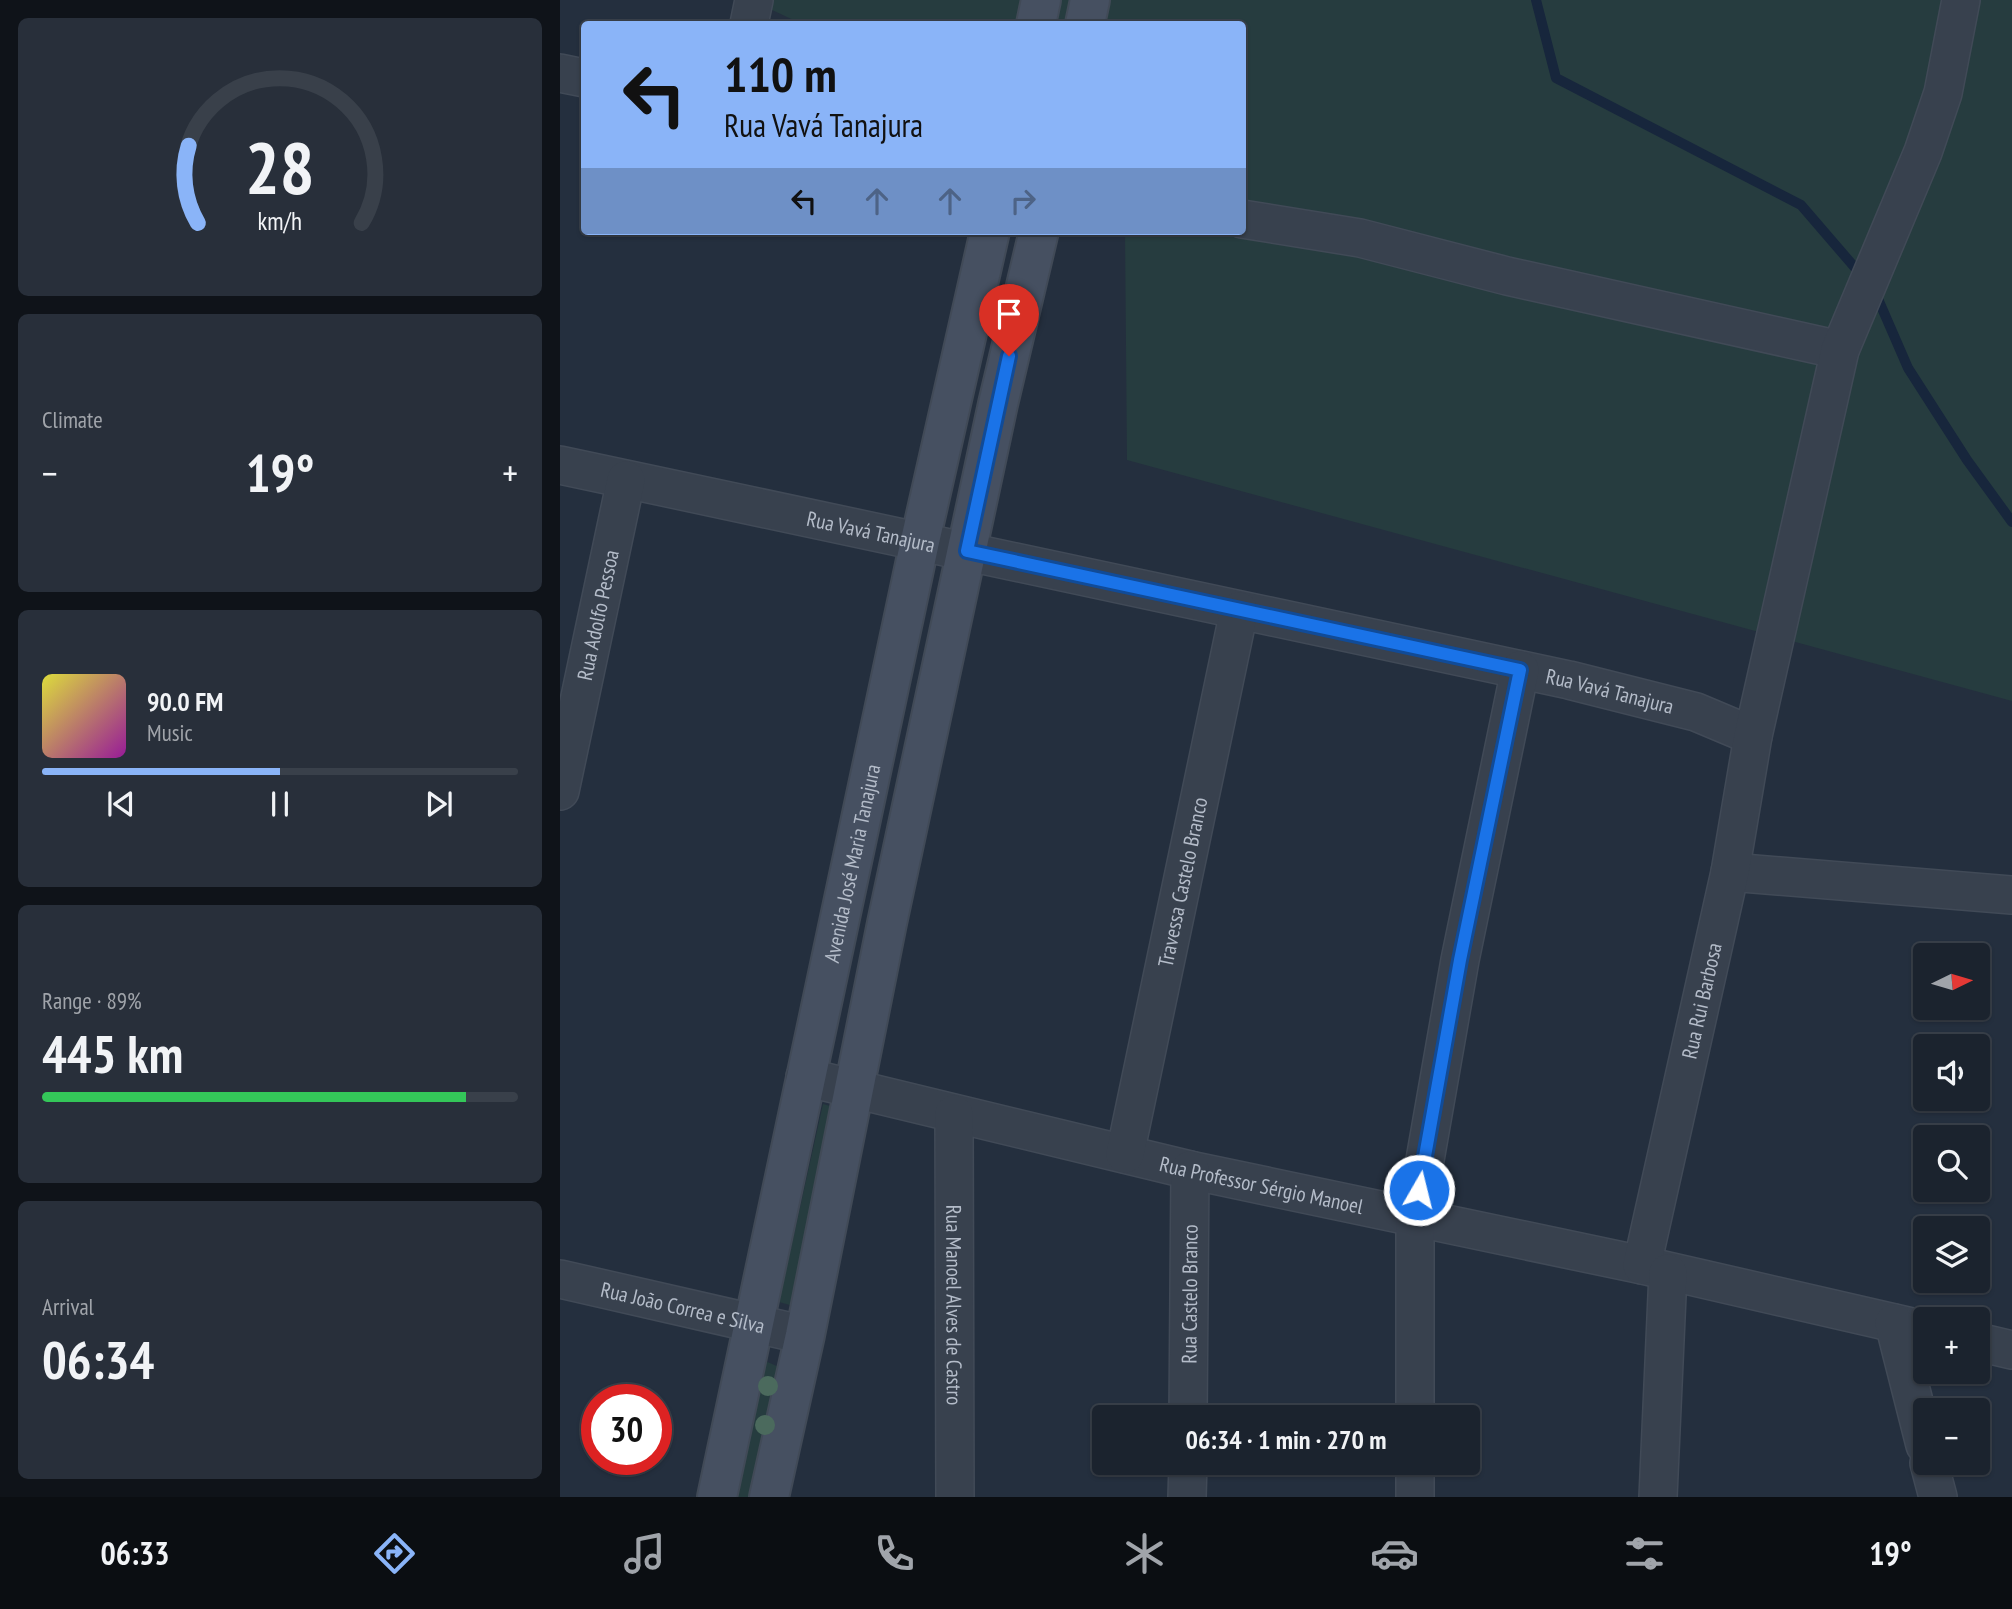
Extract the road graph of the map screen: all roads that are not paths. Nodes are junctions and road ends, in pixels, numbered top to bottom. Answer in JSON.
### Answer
{"nodes":[{"id":1,"x":754,"y":0,"type":"edge"},
{"id":2,"x":1041,"y":0,"type":"edge"},
{"id":3,"x":1090,"y":0,"type":"edge"},
{"id":4,"x":1961,"y":0,"type":"edge"},
{"id":5,"x":750,"y":21,"type":"edge"},
{"id":6,"x":1037,"y":21,"type":"edge"},
{"id":7,"x":1086,"y":21,"type":"edge"},
{"id":8,"x":560,"y":74,"type":"edge"},
{"id":9,"x":581,"y":78,"type":"edge"},
{"id":10,"x":1246,"y":220,"type":"edge"},
{"id":11,"x":989,"y":235,"type":"edge"},
{"id":12,"x":1038,"y":235,"type":"edge"},
{"id":13,"x":1840,"y":350,"type":"junction"},
{"id":14,"x":560,"y":465,"type":"edge"},
{"id":15,"x":626,"y":480,"type":"junction"},
{"id":16,"x":920,"y":541,"type":"junction"},
{"id":17,"x":967,"y":551,"type":"junction"},
{"id":18,"x":1239,"y":611,"type":"junction"},
{"id":19,"x":1520,"y":670,"type":"junction"},
{"id":20,"x":1753,"y":736,"type":"junction"},
{"id":21,"x":877,"y":746,"type":"junction"},
{"id":22,"x":925,"y":757,"type":"junction"},
{"id":23,"x":560,"y":791,"type":"edge"},
{"id":24,"x":1730,"y":872,"type":"junction"},
{"id":25,"x":2012,"y":895,"type":"edge"},
{"id":26,"x":805,"y":1077,"type":"junction"},
{"id":27,"x":852,"y":1089,"type":"junction"},
{"id":28,"x":954,"y":1114,"type":"junction"},
{"id":29,"x":1125,"y":1154,"type":"junction"},
{"id":30,"x":1190,"y":1170,"type":"junction"},
{"id":31,"x":1415,"y":1217,"type":"junction"},
{"id":32,"x":1655,"y":1269,"type":"junction"},
{"id":33,"x":560,"y":1279,"type":"edge"},
{"id":34,"x":755,"y":1323,"type":"junction"},
{"id":35,"x":1910,"y":1327,"type":"edge"},
{"id":36,"x":805,"y":1335,"type":"junction"},
{"id":37,"x":1990,"y":1345,"type":"edge"},
{"id":38,"x":2012,"y":1350,"type":"edge"},
{"id":39,"x":1919,"y":1398,"type":"edge"},
{"id":40,"x":1188,"y":1405,"type":"edge"},
{"id":41,"x":1415,"y":1405,"type":"edge"},
{"id":42,"x":1188,"y":1475,"type":"edge"},
{"id":43,"x":1415,"y":1475,"type":"edge"},
{"id":44,"x":1932,"y":1475,"type":"edge"},
{"id":45,"x":718,"y":1497,"type":"edge"},
{"id":46,"x":769,"y":1497,"type":"edge"},
{"id":47,"x":955,"y":1497,"type":"edge"},
{"id":48,"x":1187,"y":1497,"type":"edge"},
{"id":49,"x":1415,"y":1497,"type":"edge"},
{"id":50,"x":1658,"y":1497,"type":"edge"},
{"id":51,"x":1938,"y":1497,"type":"edge"}],
"edges":[{"from":1,"to":5,"type":"street"},
{"from":2,"to":6,"type":"street"},
{"from":3,"to":7,"type":"street"},
{"from":4,"to":13,"type":"street","name":"Rua Rui Barbosa"},
{"from":8,"to":9,"type":"street"},
{"from":10,"to":13,"type":"street"},
{"from":11,"to":16,"type":"street","name":"Avenida José Maria Tanajura"},
{"from":12,"to":17,"type":"street"},
{"from":13,"to":20,"type":"street","name":"Rua Rui Barbosa"},
{"from":14,"to":15,"type":"street","name":"Rua Vavá Tanajura"},
{"from":15,"to":16,"type":"street","name":"Rua Vavá Tanajura"},
{"from":15,"to":23,"type":"street","name":"Rua Adolfo Pessoa"},
{"from":16,"to":17,"type":"street","name":"Rua Vavá Tanajura"},
{"from":16,"to":21,"type":"street","name":"Avenida José Maria Tanajura"},
{"from":17,"to":18,"type":"street","name":"Rua Vavá Tanajura"},
{"from":17,"to":22,"type":"street"},
{"from":18,"to":19,"type":"street","name":"Rua Vavá Tanajura"},
{"from":18,"to":29,"type":"street","name":"Travessa Castelo Branco"},
{"from":19,"to":20,"type":"street","name":"Rua Vavá Tanajura"},
{"from":19,"to":31,"type":"street"},
{"from":20,"to":24,"type":"street","name":"Rua Rui Barbosa"},
{"from":21,"to":22,"type":"street"},
{"from":21,"to":26,"type":"street","name":"Avenida José Maria Tanajura"},
{"from":22,"to":27,"type":"street"},
{"from":24,"to":25,"type":"street"},
{"from":24,"to":32,"type":"street","name":"Rua Rui Barbosa"},
{"from":26,"to":27,"type":"street","name":"Rua Professor Sérgio Manoel"},
{"from":26,"to":34,"type":"street","name":"Avenida José Maria Tanajura"},
{"from":27,"to":28,"type":"street","name":"Rua Professor Sérgio Manoel"},
{"from":27,"to":36,"type":"street"},
{"from":28,"to":29,"type":"street","name":"Rua Professor Sérgio Manoel"},
{"from":28,"to":47,"type":"street","name":"Rua Manoel Alves de Castro"},
{"from":29,"to":30,"type":"street","name":"Rua Professor Sérgio Manoel"},
{"from":30,"to":31,"type":"street","name":"Rua Professor Sérgio Manoel"},
{"from":30,"to":40,"type":"street","name":"Rua Castelo Branco"},
{"from":31,"to":32,"type":"street","name":"Rua Professor Sérgio Manoel"},
{"from":31,"to":41,"type":"street"},
{"from":32,"to":35,"type":"street","name":"Rua Professor Sérgio Manoel"},
{"from":32,"to":50,"type":"street","name":"Rua Rui Barbosa"},
{"from":33,"to":34,"type":"street","name":"Rua João Correa e Silva"},
{"from":34,"to":36,"type":"street","name":"Rua João Correa e Silva"},
{"from":34,"to":45,"type":"street","name":"Avenida José Maria Tanajura"},
{"from":35,"to":39,"type":"street"},
{"from":36,"to":46,"type":"street"},
{"from":37,"to":38,"type":"street"},
{"from":42,"to":48,"type":"street"},
{"from":43,"to":49,"type":"street"},
{"from":44,"to":51,"type":"street"}]}
